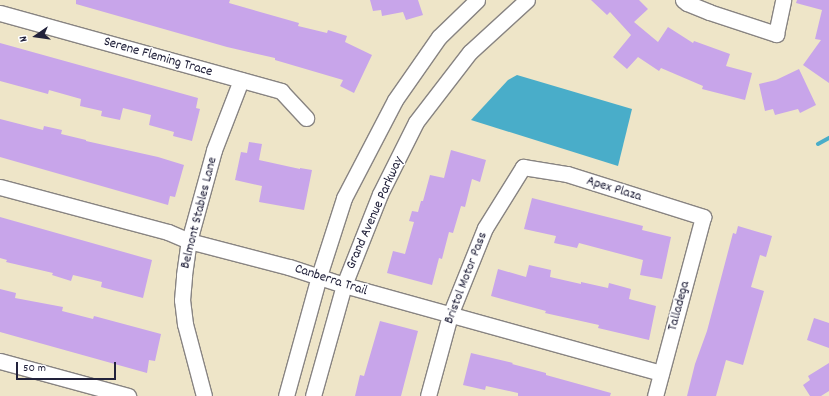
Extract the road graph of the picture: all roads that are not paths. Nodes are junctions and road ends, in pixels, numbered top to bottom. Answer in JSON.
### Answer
{"nodes":[{"id":1,"x":477,"y":0,"type":"edge"},
{"id":2,"x":527,"y":0,"type":"edge"},
{"id":3,"x":683,"y":0,"type":"edge"},
{"id":4,"x":784,"y":0,"type":"edge"},
{"id":5,"x":0,"y":13,"type":"edge"},
{"id":6,"x":242,"y":80,"type":"junction"},
{"id":7,"x":306,"y":118,"type":"dead end"},
{"id":8,"x":523,"y":167,"type":"joint"},
{"id":9,"x":0,"y":186,"type":"edge"},
{"id":10,"x":703,"y":217,"type":"joint"},
{"id":11,"x":189,"y":241,"type":"junction"},
{"id":12,"x":319,"y":276,"type":"junction"},
{"id":13,"x":344,"y":285,"type":"junction"},
{"id":14,"x":450,"y":315,"type":"junction"},
{"id":15,"x":0,"y":361,"type":"edge"},
{"id":16,"x":661,"y":373,"type":"junction"},
{"id":17,"x":128,"y":396,"type":"edge"},
{"id":18,"x":202,"y":396,"type":"edge"},
{"id":19,"x":286,"y":396,"type":"edge"},
{"id":20,"x":314,"y":396,"type":"edge"},
{"id":21,"x":428,"y":396,"type":"edge"},
{"id":22,"x":655,"y":396,"type":"edge"}],
"edges":[{"from":1,"to":12,"type":"street","name":"Grand Avenue Parkway"},
{"from":2,"to":13,"type":"street","name":"Grand Avenue Parkway"},
{"from":3,"to":4,"type":"street"},
{"from":5,"to":6,"type":"street","name":"Serene Fleming Trace"},
{"from":6,"to":7,"type":"street","name":"Serene Fleming Trace"},
{"from":6,"to":11,"type":"street","name":"Belmont Stables Lane"},
{"from":8,"to":10,"type":"street","name":"Apex Plaza"},
{"from":8,"to":14,"type":"street","name":"Bristol Motor Pass"},
{"from":9,"to":11,"type":"street","name":"Canberra Trail"},
{"from":10,"to":16,"type":"street","name":"Talladega"},
{"from":11,"to":12,"type":"street","name":"Canberra Trail"},
{"from":11,"to":18,"type":"street","name":"Belmont Stables Lane"},
{"from":12,"to":13,"type":"street","name":"Canberra Trail"},
{"from":12,"to":19,"type":"street","name":"Grand Avenue Parkway"},
{"from":13,"to":14,"type":"street","name":"Canberra Trail"},
{"from":13,"to":20,"type":"street","name":"Grand Avenue Parkway"},
{"from":14,"to":16,"type":"street","name":"Canberra Trail"},
{"from":14,"to":21,"type":"street","name":"Bristol Motor Pass"},
{"from":15,"to":17,"type":"street"},
{"from":16,"to":22,"type":"street","name":"Talladega"}]}
